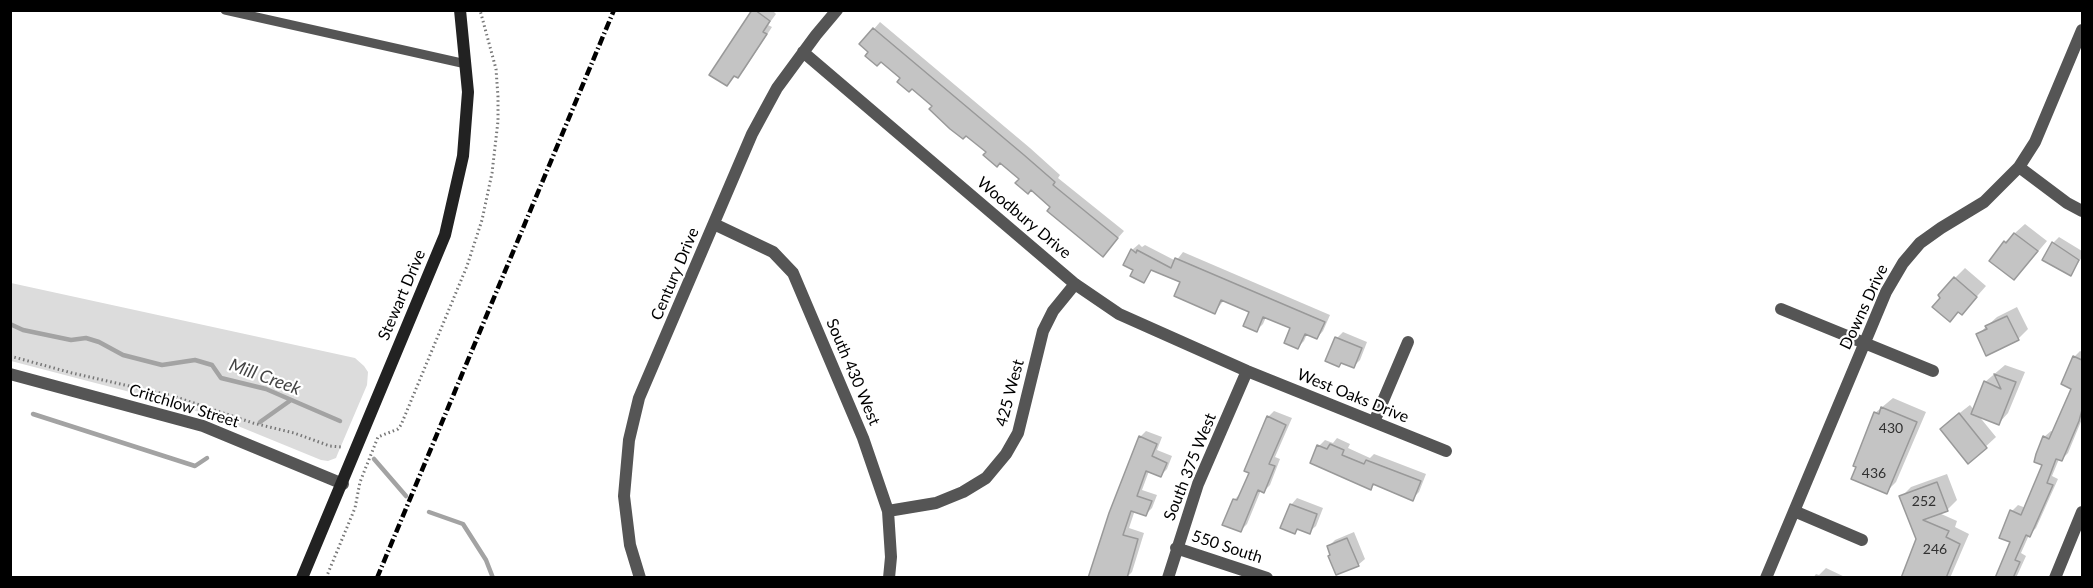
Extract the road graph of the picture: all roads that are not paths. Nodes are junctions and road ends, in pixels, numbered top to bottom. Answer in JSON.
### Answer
{"nodes":[{"id":1,"x":225,"y":10,"type":"edge"},
{"id":2,"x":460,"y":10,"type":"edge"},
{"id":3,"x":837,"y":10,"type":"edge"},
{"id":4,"x":260,"y":14,"type":"edge"},
{"id":5,"x":2082,"y":30,"type":"edge"},
{"id":6,"x":803,"y":52,"type":"junction"},
{"id":7,"x":466,"y":64,"type":"junction"},
{"id":8,"x":2019,"y":167,"type":"junction"},
{"id":9,"x":2082,"y":211,"type":"edge"},
{"id":10,"x":714,"y":224,"type":"junction"},
{"id":11,"x":1075,"y":284,"type":"junction"},
{"id":12,"x":1781,"y":309,"type":"dead end"},
{"id":13,"x":1408,"y":342,"type":"dead end"},
{"id":14,"x":1864,"y":344,"type":"junction"},
{"id":15,"x":1247,"y":371,"type":"junction"},
{"id":16,"x":1933,"y":371,"type":"dead end"},
{"id":17,"x":10,"y":374,"type":"edge"},
{"id":18,"x":1374,"y":422,"type":"junction"},
{"id":19,"x":1446,"y":451,"type":"dead end"},
{"id":20,"x":343,"y":484,"type":"junction"},
{"id":21,"x":888,"y":511,"type":"junction"},
{"id":22,"x":1794,"y":511,"type":"junction"},
{"id":23,"x":2082,"y":512,"type":"edge"},
{"id":24,"x":1862,"y":540,"type":"dead end"},
{"id":25,"x":1176,"y":548,"type":"junction"},
{"id":26,"x":302,"y":578,"type":"edge"},
{"id":27,"x":640,"y":578,"type":"edge"},
{"id":28,"x":889,"y":578,"type":"edge"},
{"id":29,"x":1168,"y":578,"type":"edge"},
{"id":30,"x":1267,"y":578,"type":"edge"},
{"id":31,"x":1766,"y":578,"type":"edge"},
{"id":32,"x":2055,"y":578,"type":"edge"}],
"edges":[{"from":1,"to":4,"type":"lane"},
{"from":2,"to":7,"type":"street","name":"Stewart Drive"},
{"from":3,"to":6,"type":"street","name":"Century Drive"},
{"from":4,"to":7,"type":"lane"},
{"from":5,"to":8,"type":"street","name":"Downs Drive"},
{"from":6,"to":10,"type":"street","name":"Century Drive"},
{"from":6,"to":11,"type":"street","name":"Woodbury Drive"},
{"from":7,"to":20,"type":"street","name":"Stewart Drive"},
{"from":8,"to":9,"type":"street"},
{"from":8,"to":14,"type":"street","name":"Downs Drive"},
{"from":10,"to":21,"type":"street","name":"South 430 West"},
{"from":10,"to":27,"type":"street","name":"Century Drive"},
{"from":11,"to":15,"type":"street","name":"Woodbury Drive"},
{"from":11,"to":21,"type":"street","name":"425 West"},
{"from":12,"to":14,"type":"street"},
{"from":13,"to":18,"type":"street"},
{"from":14,"to":16,"type":"street"},
{"from":14,"to":22,"type":"street","name":"Downs Drive"},
{"from":15,"to":18,"type":"street","name":"West Oaks Drive"},
{"from":15,"to":25,"type":"street","name":"South 375 West"},
{"from":17,"to":20,"type":"street","name":"Critchlow Street"},
{"from":18,"to":19,"type":"street","name":"West Oaks Drive"},
{"from":20,"to":26,"type":"street","name":"Stewart Drive"},
{"from":21,"to":28,"type":"street","name":"South 430 West"},
{"from":22,"to":24,"type":"street"},
{"from":22,"to":31,"type":"street","name":"Downs Drive"},
{"from":23,"to":32,"type":"street"},
{"from":25,"to":29,"type":"street","name":"South 375 West"},
{"from":25,"to":30,"type":"street","name":"550 South"}]}
